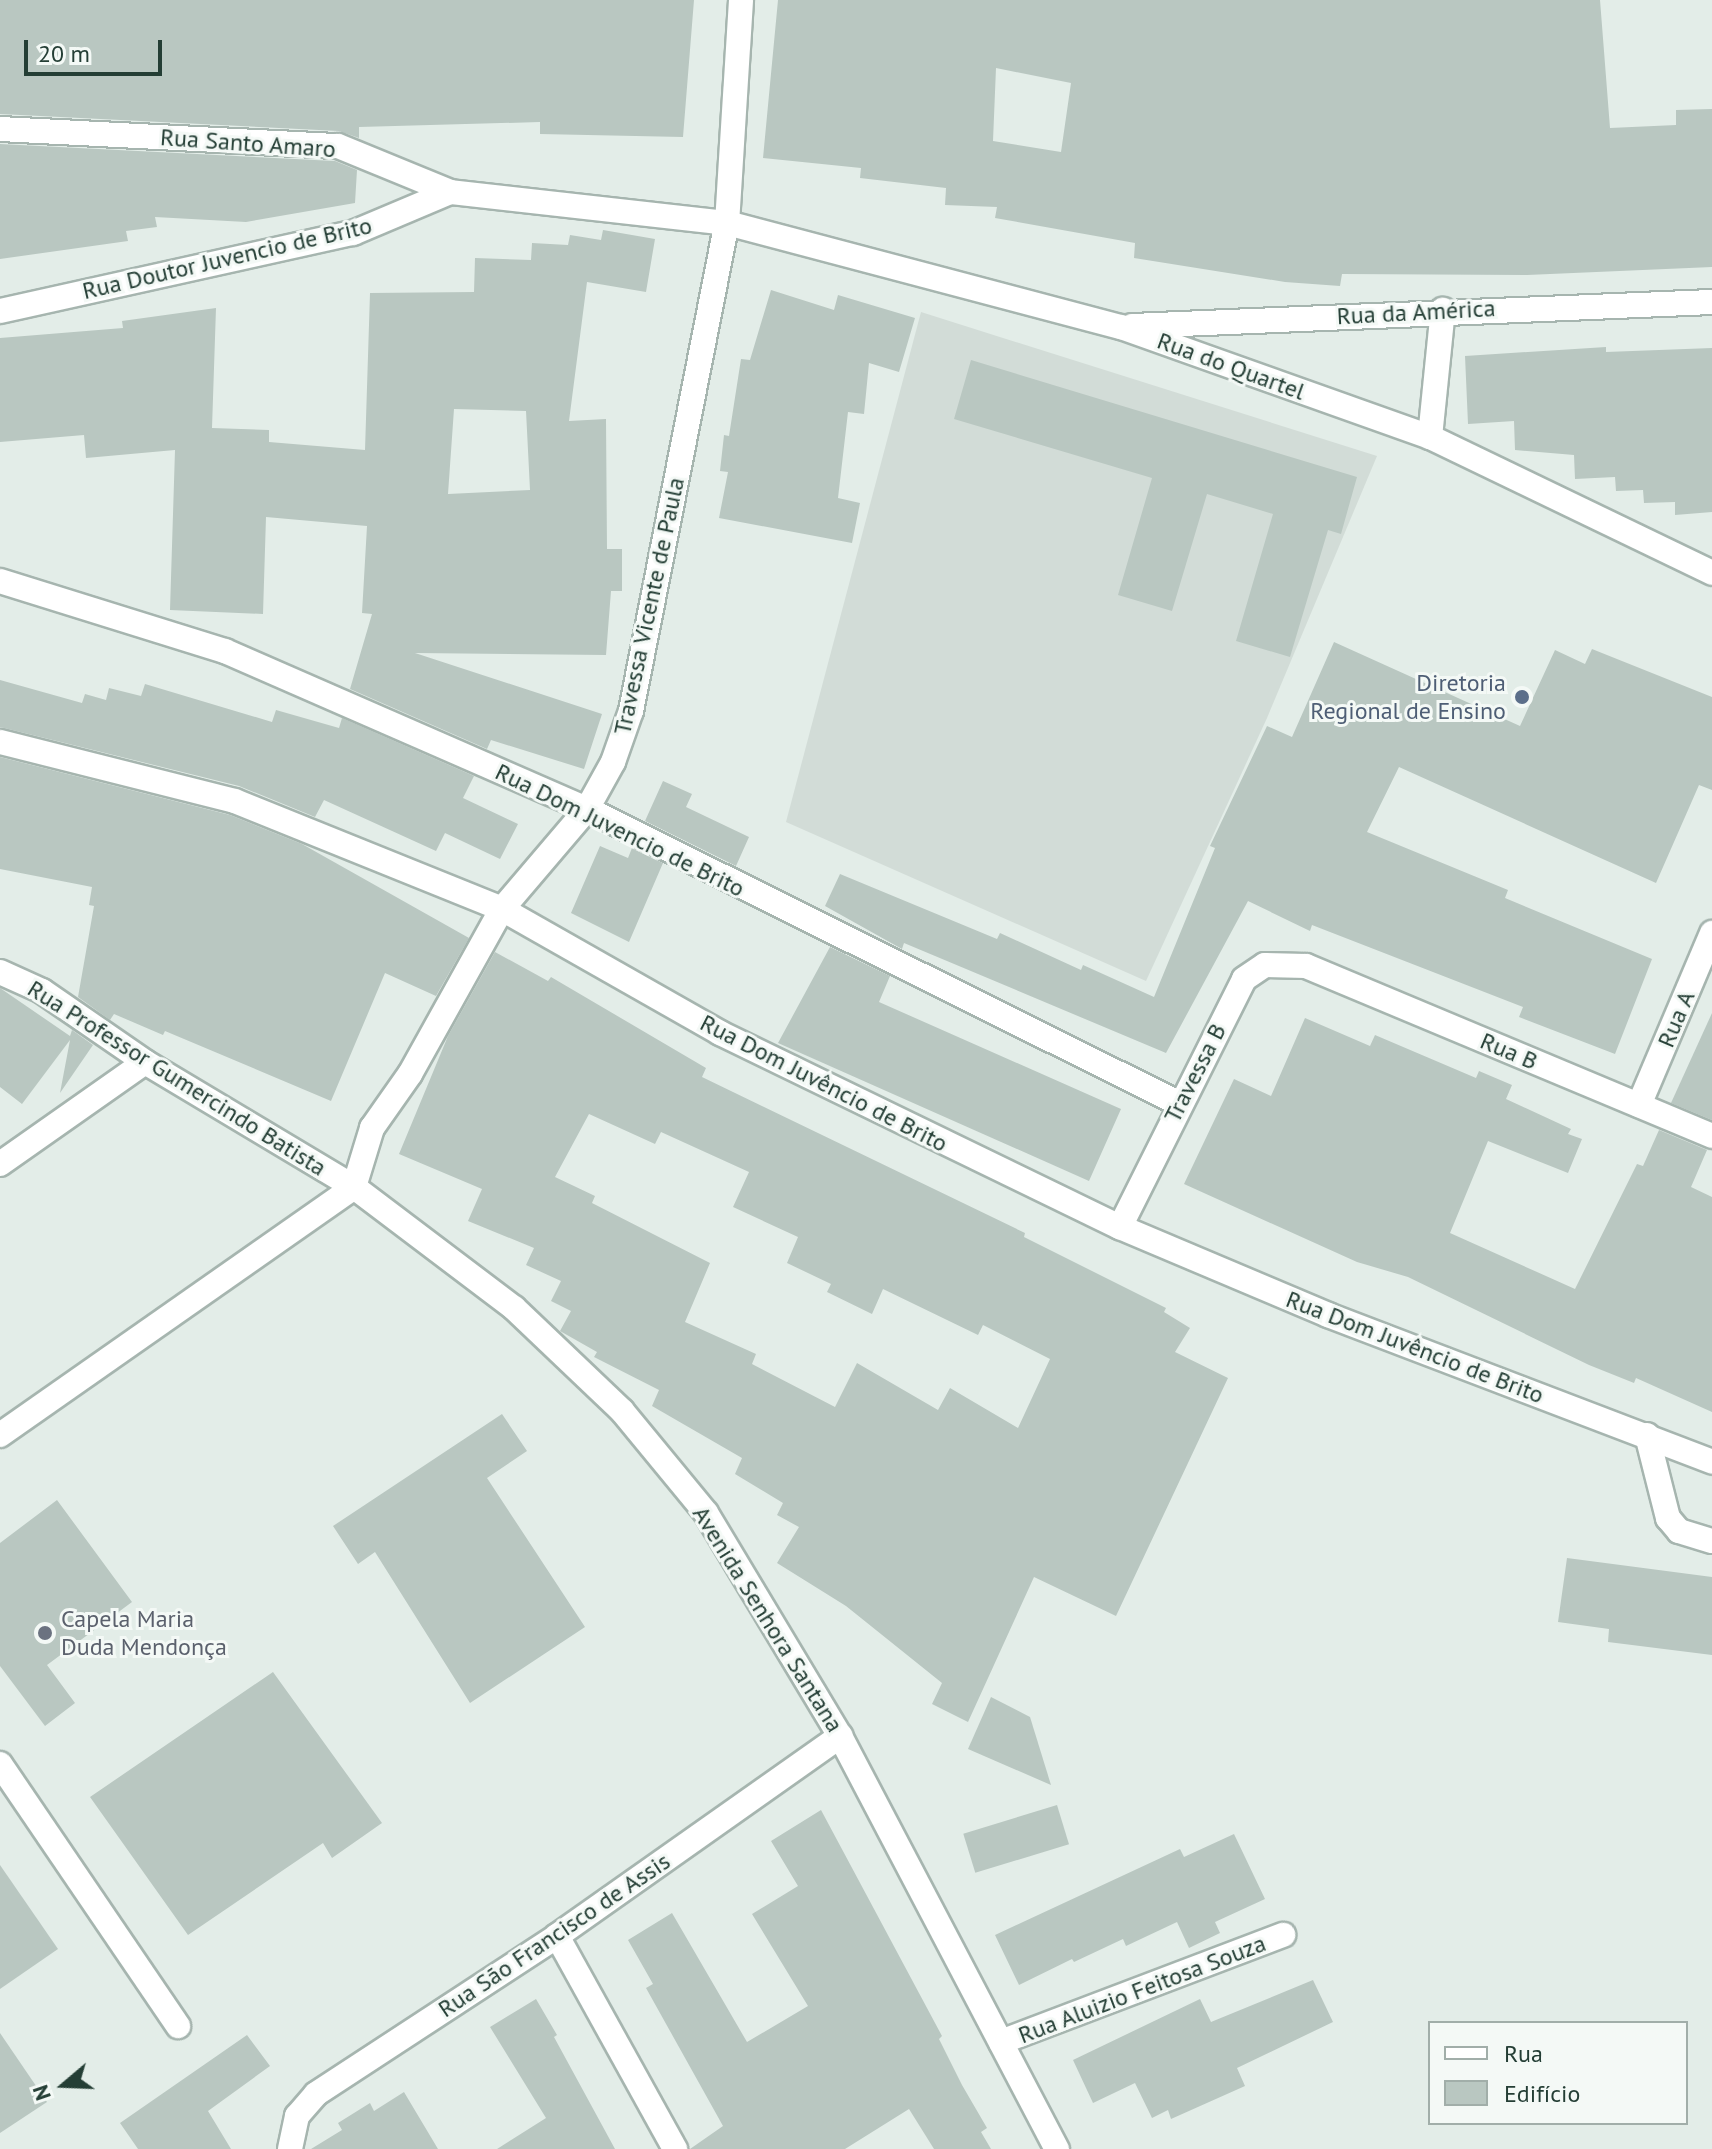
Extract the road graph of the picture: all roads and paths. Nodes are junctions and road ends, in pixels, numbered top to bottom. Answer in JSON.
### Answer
{"nodes":[{"id":1,"x":741,"y":0,"type":"edge"},
{"id":2,"x":0,"y":129,"type":"edge"},
{"id":3,"x":450,"y":192,"type":"junction"},
{"id":4,"x":727,"y":223,"type":"junction"},
{"id":5,"x":1712,"y":302,"type":"edge"},
{"id":6,"x":1443,"y":310,"type":"junction"},
{"id":7,"x":0,"y":311,"type":"edge"},
{"id":8,"x":1121,"y":327,"type":"junction"},
{"id":9,"x":1430,"y":437,"type":"junction"},
{"id":10,"x":1712,"y":573,"type":"edge"},
{"id":11,"x":0,"y":581,"type":"edge"},
{"id":12,"x":0,"y":742,"type":"edge"},
{"id":13,"x":587,"y":809,"type":"junction"},
{"id":14,"x":502,"y":909,"type":"junction"},
{"id":15,"x":1712,"y":933,"type":"edge"},
{"id":16,"x":1306,"y":966,"type":"joint"},
{"id":17,"x":0,"y":972,"type":"edge"},
{"id":18,"x":145,"y":1062,"type":"junction"},
{"id":19,"x":1178,"y":1103,"type":"junction"},
{"id":20,"x":1639,"y":1105,"type":"junction"},
{"id":21,"x":1712,"y":1136,"type":"edge"},
{"id":22,"x":0,"y":1164,"type":"edge"},
{"id":23,"x":354,"y":1187,"type":"junction"},
{"id":24,"x":1120,"y":1227,"type":"junction"},
{"id":25,"x":0,"y":1435,"type":"edge"},
{"id":26,"x":1647,"y":1435,"type":"junction"},
{"id":27,"x":1712,"y":1462,"type":"edge"},
{"id":28,"x":1712,"y":1541,"type":"edge"},
{"id":29,"x":840,"y":1736,"type":"junction"},
{"id":30,"x":0,"y":1764,"type":"edge"},
{"id":31,"x":1283,"y":1935,"type":"dead end"},
{"id":32,"x":557,"y":1936,"type":"junction"},
{"id":33,"x":178,"y":2026,"type":"dead end"},
{"id":34,"x":1001,"y":2042,"type":"junction"},
{"id":35,"x":290,"y":2149,"type":"edge"},
{"id":36,"x":675,"y":2149,"type":"edge"},
{"id":37,"x":1057,"y":2149,"type":"edge"}],
"edges":[{"from":1,"to":4,"type":"street","name":"Travessa Vicente de Paula"},
{"from":2,"to":3,"type":"street","name":"Rua Santo Amaro"},
{"from":3,"to":4,"type":"street","name":"Rua Santo Amaro"},
{"from":3,"to":7,"type":"street","name":"Rua Doutor Juvencio de Brito"},
{"from":4,"to":8,"type":"street","name":"Rua do Quartel"},
{"from":4,"to":13,"type":"street","name":"Travessa Vicente de Paula"},
{"from":5,"to":6,"type":"street","name":"Rua da América"},
{"from":6,"to":8,"type":"street","name":"Rua da América"},
{"from":6,"to":9,"type":"street"},
{"from":8,"to":9,"type":"street","name":"Rua do Quartel"},
{"from":9,"to":10,"type":"street","name":"Rua do Quartel"},
{"from":11,"to":13,"type":"street","name":"Rua Dom Juvencio de Brito"},
{"from":12,"to":14,"type":"street","name":"Rua Dom Juvêncio de Brito"},
{"from":13,"to":14,"type":"street","name":"Travessa Vicente de Paula"},
{"from":13,"to":19,"type":"street","name":"Rua Dom Juvencio de Brito"},
{"from":14,"to":23,"type":"street","name":"Travessa Vicente de Paula"},
{"from":14,"to":24,"type":"street","name":"Rua Dom Juvêncio de Brito"},
{"from":15,"to":20,"type":"street","name":"Rua A"},
{"from":16,"to":19,"type":"street","name":"Travessa B"},
{"from":16,"to":20,"type":"street","name":"Rua B"},
{"from":17,"to":18,"type":"street","name":"Rua Professor Gumercindo Batista"},
{"from":18,"to":22,"type":"street"},
{"from":18,"to":23,"type":"street","name":"Rua Professor Gumercindo Batista"},
{"from":19,"to":24,"type":"street","name":"Travessa B"},
{"from":20,"to":21,"type":"street","name":"Rua B"},
{"from":23,"to":25,"type":"street"},
{"from":23,"to":29,"type":"street","name":"Avenida Senhora Santana"},
{"from":24,"to":26,"type":"street","name":"Rua Dom Juvêncio de Brito"},
{"from":26,"to":27,"type":"street","name":"Rua Dom Juvêncio de Brito"},
{"from":26,"to":28,"type":"street"},
{"from":29,"to":32,"type":"street","name":"Rua São Francisco de Assis"},
{"from":29,"to":34,"type":"street","name":"Avenida Senhora Santana"},
{"from":30,"to":33,"type":"street"},
{"from":31,"to":34,"type":"street","name":"Rua Aluizio Feitosa Souza"},
{"from":32,"to":35,"type":"street","name":"Rua São Francisco de Assis"},
{"from":32,"to":36,"type":"street"},
{"from":34,"to":37,"type":"street","name":"Avenida Senhora Santana"}]}
